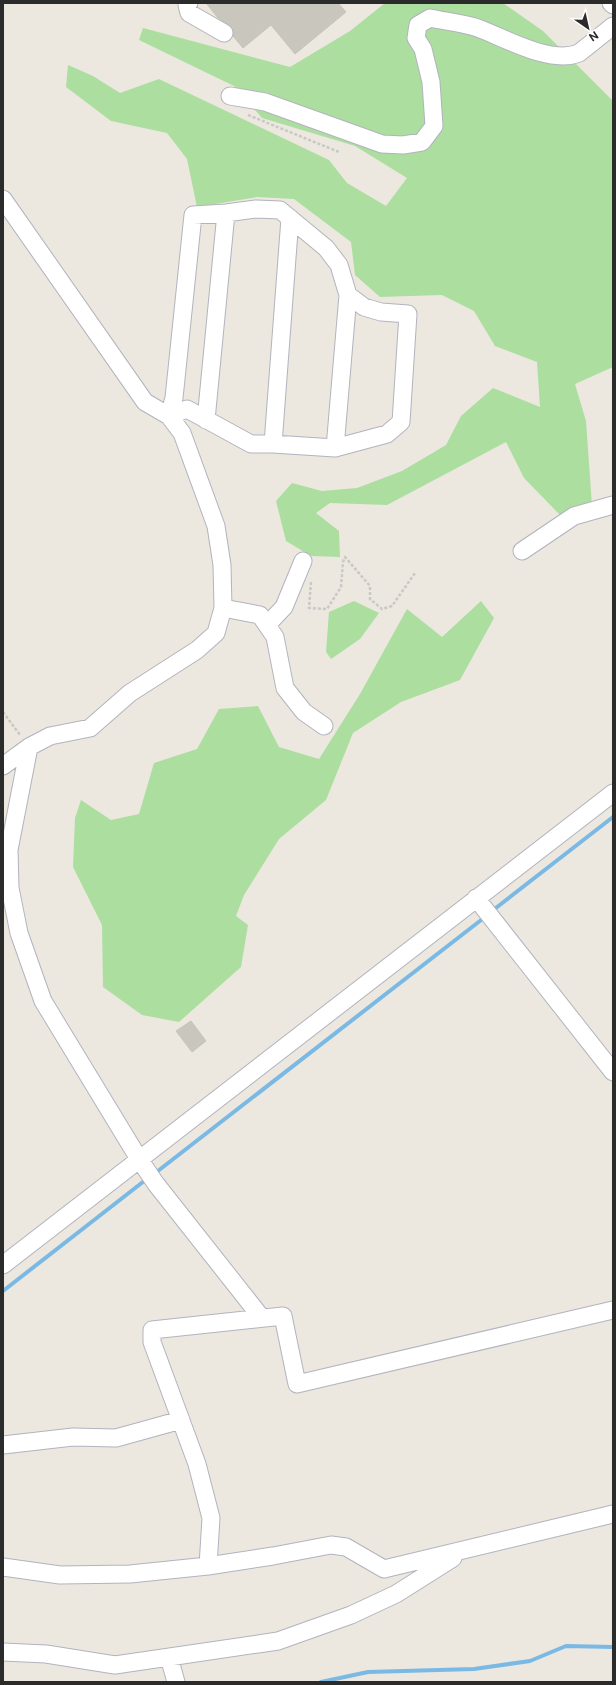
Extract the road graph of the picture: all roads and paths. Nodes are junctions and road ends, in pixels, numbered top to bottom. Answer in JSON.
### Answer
{"nodes":[{"id":1,"x":189,"y":3,"type":"edge"},
{"id":2,"x":613,"y":26,"type":"edge"},
{"id":3,"x":224,"y":33,"type":"dead end"},
{"id":4,"x":230,"y":96,"type":"dead end"},
{"id":5,"x":243,"y":113,"type":"dead end"},
{"id":6,"x":339,"y":152,"type":"dead end"},
{"id":7,"x":3,"y":199,"type":"edge"},
{"id":8,"x":226,"y":213,"type":"junction"},
{"id":9,"x":290,"y":218,"type":"junction"},
{"id":10,"x":348,"y":295,"type":"junction"},
{"id":11,"x":169,"y":416,"type":"junction"},
{"id":12,"x":206,"y":420,"type":"junction"},
{"id":13,"x":273,"y":444,"type":"junction"},
{"id":14,"x":335,"y":448,"type":"junction"},
{"id":15,"x":613,"y":505,"type":"edge"},
{"id":16,"x":522,"y":551,"type":"dead end"},
{"id":17,"x":303,"y":561,"type":"dead end"},
{"id":18,"x":415,"y":574,"type":"dead end"},
{"id":19,"x":311,"y":581,"type":"dead end"},
{"id":20,"x":223,"y":608,"type":"junction"},
{"id":21,"x":267,"y":625,"type":"junction"},
{"id":22,"x":3,"y":712,"type":"edge"},
{"id":23,"x":324,"y":726,"type":"dead end"},
{"id":24,"x":29,"y":747,"type":"junction"},
{"id":25,"x":3,"y":766,"type":"edge"},
{"id":26,"x":613,"y":792,"type":"edge"},
{"id":27,"x":476,"y":898,"type":"junction"},
{"id":28,"x":613,"y":1072,"type":"edge"},
{"id":29,"x":139,"y":1160,"type":"junction"},
{"id":30,"x":3,"y":1265,"type":"edge"},
{"id":31,"x":613,"y":1310,"type":"edge"},
{"id":32,"x":261,"y":1317,"type":"junction"},
{"id":33,"x":181,"y":1420,"type":"junction"},
{"id":34,"x":3,"y":1445,"type":"edge"},
{"id":35,"x":613,"y":1514,"type":"edge"},
{"id":36,"x":455,"y":1552,"type":"junction"},
{"id":37,"x":208,"y":1566,"type":"junction"},
{"id":38,"x":3,"y":1567,"type":"edge"},
{"id":39,"x":3,"y":1652,"type":"edge"},
{"id":40,"x":169,"y":1657,"type":"junction"},
{"id":41,"x":176,"y":1682,"type":"edge"}],
"edges":[{"from":1,"to":3,"type":"street"},
{"from":2,"to":4,"type":"street"},
{"from":5,"to":6,"type":"path"},
{"from":7,"to":11,"type":"street"},
{"from":8,"to":9,"type":"street"},
{"from":8,"to":11,"type":"street"},
{"from":8,"to":12,"type":"street"},
{"from":9,"to":10,"type":"street"},
{"from":9,"to":13,"type":"street"},
{"from":10,"to":14,"type":"street"},
{"from":10,"to":14,"type":"street"},
{"from":11,"to":12,"type":"street"},
{"from":11,"to":20,"type":"street"},
{"from":12,"to":13,"type":"street"},
{"from":13,"to":14,"type":"street"},
{"from":15,"to":16,"type":"street"},
{"from":17,"to":21,"type":"street"},
{"from":18,"to":19,"type":"path"},
{"from":20,"to":21,"type":"street"},
{"from":20,"to":24,"type":"street"},
{"from":21,"to":23,"type":"street"},
{"from":22,"to":24,"type":"path"},
{"from":24,"to":25,"type":"street"},
{"from":24,"to":29,"type":"street"},
{"from":26,"to":27,"type":"street"},
{"from":27,"to":28,"type":"street"},
{"from":27,"to":29,"type":"street"},
{"from":29,"to":30,"type":"street"},
{"from":29,"to":32,"type":"street"},
{"from":31,"to":32,"type":"street"},
{"from":32,"to":33,"type":"street"},
{"from":33,"to":34,"type":"street"},
{"from":33,"to":37,"type":"street"},
{"from":35,"to":36,"type":"street"},
{"from":36,"to":37,"type":"street"},
{"from":36,"to":40,"type":"street"},
{"from":37,"to":38,"type":"street"},
{"from":39,"to":40,"type":"street"},
{"from":40,"to":41,"type":"street"}]}
